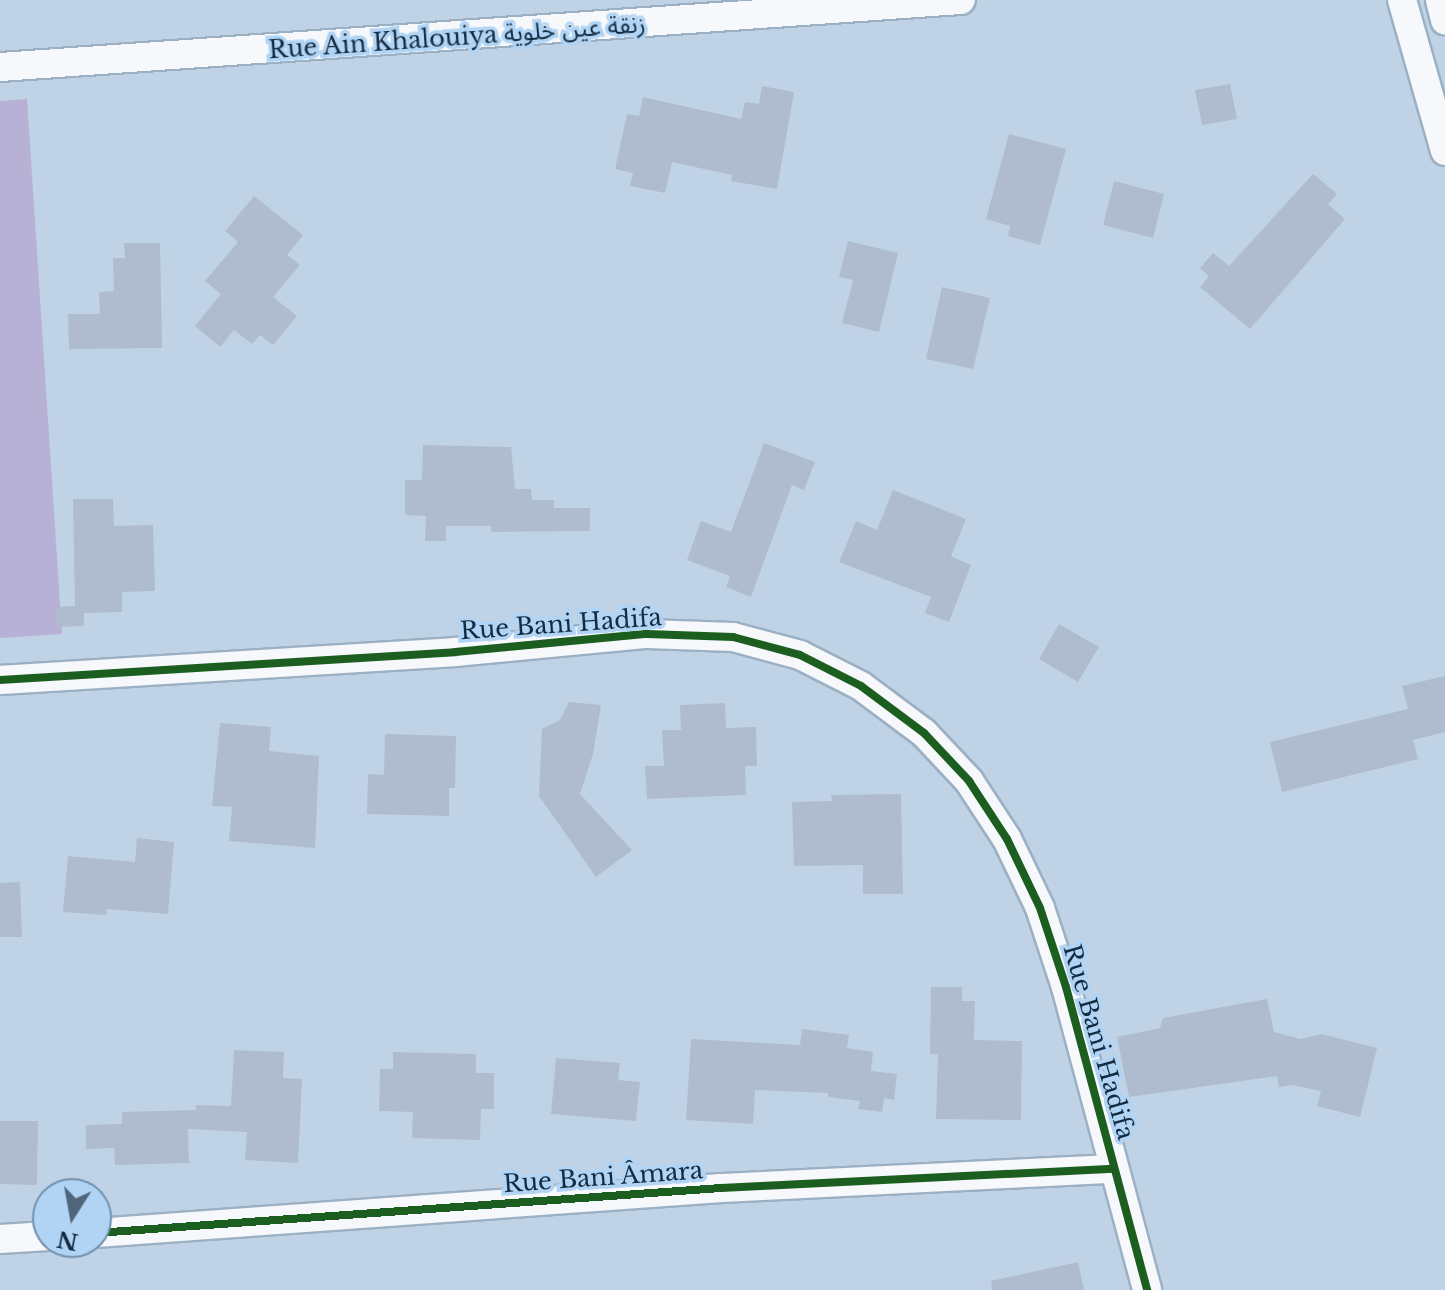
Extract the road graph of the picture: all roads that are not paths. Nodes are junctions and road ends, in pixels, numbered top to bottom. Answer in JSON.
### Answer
{"nodes":[{"id":1,"x":961,"y":0,"type":"edge"},
{"id":2,"x":1402,"y":0,"type":"edge"},
{"id":3,"x":1440,"y":0,"type":"edge"},
{"id":4,"x":1445,"y":20,"type":"edge"},
{"id":5,"x":0,"y":67,"type":"edge"},
{"id":6,"x":1445,"y":151,"type":"edge"},
{"id":7,"x":0,"y":680,"type":"edge"},
{"id":8,"x":1114,"y":1169,"type":"junction"},
{"id":9,"x":112,"y":1232,"type":"edge"},
{"id":10,"x":32,"y":1237,"type":"edge"},
{"id":11,"x":0,"y":1239,"type":"edge"},
{"id":12,"x":1147,"y":1290,"type":"edge"}],
"edges":[{"from":1,"to":5,"type":"street","name":"Rue Ain Khalouiya زنقة عين خلوية"},
{"from":2,"to":6,"type":"street"},
{"from":3,"to":4,"type":"street"},
{"from":7,"to":8,"type":"street","name":"Rue Bani Hadifa"},
{"from":8,"to":9,"type":"street","name":"Rue Bani Âmara"},
{"from":8,"to":12,"type":"street","name":"Rue Bani Hadifa"},
{"from":10,"to":11,"type":"street"}]}
